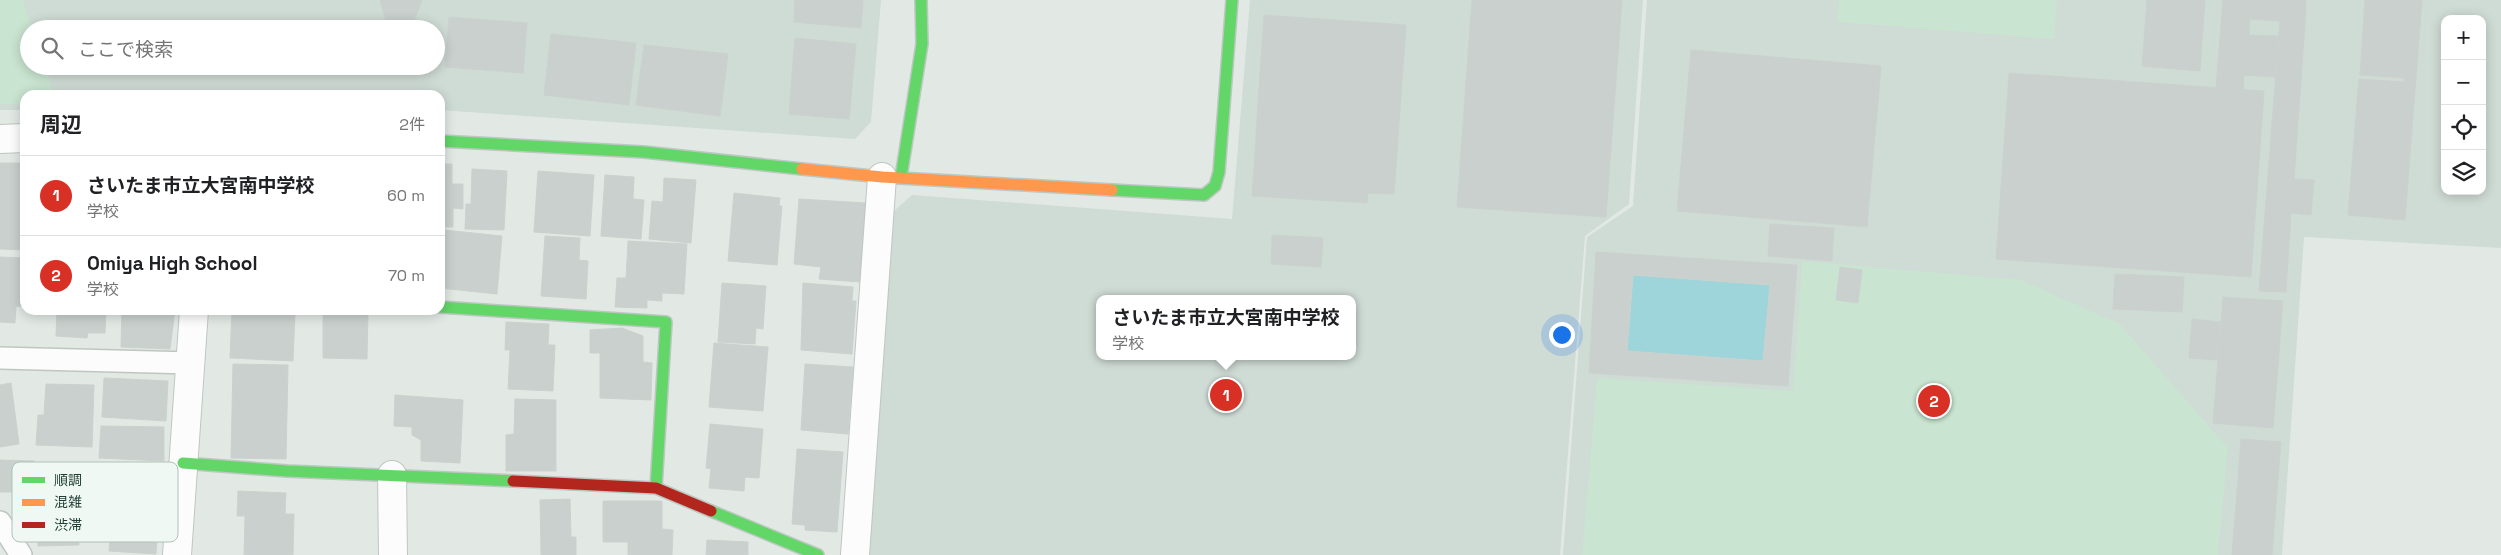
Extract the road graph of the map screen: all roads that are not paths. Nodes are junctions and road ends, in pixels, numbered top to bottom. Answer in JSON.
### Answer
{"nodes":[{"id":1,"x":921,"y":0,"type":"edge"},
{"id":2,"x":1232,"y":0,"type":"edge"},
{"id":3,"x":20,"y":138,"type":"edge"},
{"id":4,"x":0,"y":139,"type":"edge"},
{"id":5,"x":445,"y":140,"type":"edge"},
{"id":6,"x":891,"y":177,"type":"junction"},
{"id":7,"x":445,"y":307,"type":"edge"},
{"id":8,"x":194,"y":315,"type":"edge"},
{"id":9,"x":0,"y":358,"type":"edge"},
{"id":10,"x":191,"y":363,"type":"junction"},
{"id":11,"x":184,"y":464,"type":"junction"},
{"id":12,"x":392,"y":475,"type":"junction"},
{"id":13,"x":656,"y":488,"type":"junction"},
{"id":14,"x":0,"y":522,"type":"edge"},
{"id":15,"x":12,"y":541,"type":"edge"},
{"id":16,"x":13,"y":542,"type":"edge"},
{"id":17,"x":21,"y":555,"type":"edge"},
{"id":18,"x":177,"y":555,"type":"edge"},
{"id":19,"x":393,"y":555,"type":"edge"},
{"id":20,"x":818,"y":555,"type":"edge"},
{"id":21,"x":854,"y":555,"type":"edge"}],
"edges":[{"from":1,"to":6,"type":"street"},
{"from":2,"to":6,"type":"street"},
{"from":3,"to":4,"type":"street"},
{"from":5,"to":6,"type":"street"},
{"from":6,"to":21,"type":"street"},
{"from":7,"to":13,"type":"street"},
{"from":8,"to":10,"type":"street"},
{"from":9,"to":10,"type":"lane"},
{"from":10,"to":11,"type":"street"},
{"from":11,"to":12,"type":"street"},
{"from":11,"to":18,"type":"street"},
{"from":12,"to":13,"type":"street"},
{"from":12,"to":19,"type":"street"},
{"from":13,"to":20,"type":"street"},
{"from":14,"to":15,"type":"lane"},
{"from":16,"to":17,"type":"lane"}]}
